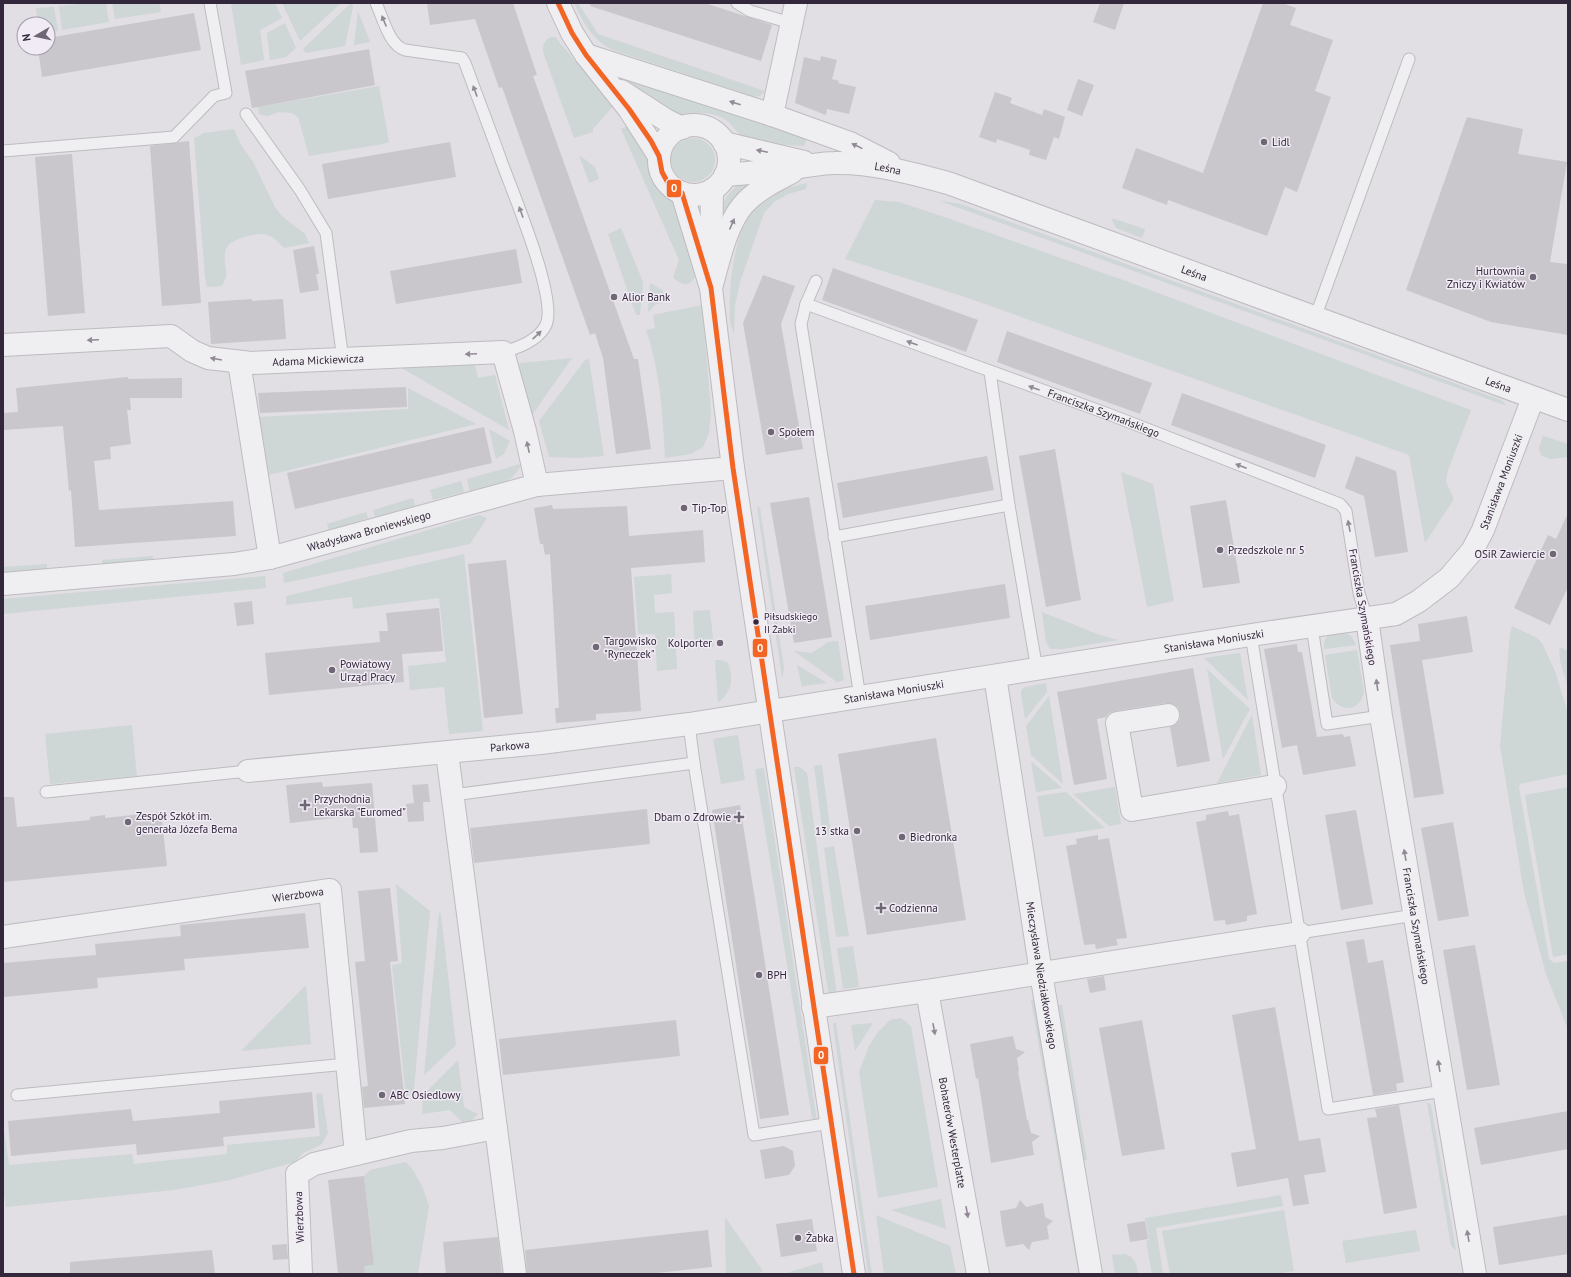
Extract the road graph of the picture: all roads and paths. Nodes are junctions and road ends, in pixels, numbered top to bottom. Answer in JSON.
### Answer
{"nodes":[{"id":1,"x":210,"y":3,"type":"edge"},
{"id":2,"x":376,"y":3,"type":"edge"},
{"id":3,"x":558,"y":3,"type":"edge"},
{"id":4,"x":737,"y":3,"type":"edge"},
{"id":5,"x":794,"y":13,"type":"edge"},
{"id":6,"x":586,"y":55,"type":"junction"},
{"id":7,"x":1409,"y":59,"type":"dead end"},
{"id":8,"x":610,"y":84,"type":"junction"},
{"id":9,"x":246,"y":114,"type":"dead end"},
{"id":10,"x":772,"y":115,"type":"junction"},
{"id":11,"x":682,"y":128,"type":"junction"},
{"id":12,"x":724,"y":143,"type":"junction"},
{"id":13,"x":3,"y":151,"type":"edge"},
{"id":14,"x":659,"y":156,"type":"junction"},
{"id":15,"x":807,"y":166,"type":"junction"},
{"id":16,"x":904,"y":172,"type":"junction"},
{"id":17,"x":719,"y":183,"type":"junction"},
{"id":18,"x":682,"y":193,"type":"junction"},
{"id":19,"x":816,"y":281,"type":"dead end"},
{"id":20,"x":711,"y":288,"type":"junction"},
{"id":21,"x":806,"y":304,"type":"junction"},
{"id":22,"x":1315,"y":318,"type":"junction"},
{"id":23,"x":3,"y":345,"type":"edge"},
{"id":24,"x":503,"y":352,"type":"junction"},
{"id":25,"x":343,"y":360,"type":"junction"},
{"id":26,"x":239,"y":362,"type":"junction"},
{"id":27,"x":990,"y":372,"type":"junction"},
{"id":28,"x":1533,"y":398,"type":"junction"},
{"id":29,"x":1568,"y":410,"type":"edge"},
{"id":30,"x":733,"y":468,"type":"junction"},
{"id":31,"x":537,"y":485,"type":"junction"},
{"id":32,"x":1009,"y":505,"type":"junction"},
{"id":33,"x":834,"y":537,"type":"junction"},
{"id":34,"x":270,"y":558,"type":"junction"},
{"id":35,"x":3,"y":584,"type":"edge"},
{"id":36,"x":1367,"y":619,"type":"junction"},
{"id":37,"x":1312,"y":627,"type":"junction"},
{"id":38,"x":1251,"y":635,"type":"junction"},
{"id":39,"x":1037,"y":670,"type":"junction"},
{"id":40,"x":995,"y":676,"type":"junction"},
{"id":41,"x":860,"y":697,"type":"junction"},
{"id":42,"x":770,"y":712,"type":"junction"},
{"id":43,"x":1168,"y":715,"type":"dead end"},
{"id":44,"x":1381,"y":716,"type":"junction"},
{"id":45,"x":689,"y":724,"type":"junction"},
{"id":46,"x":447,"y":753,"type":"junction"},
{"id":47,"x":694,"y":763,"type":"junction"},
{"id":48,"x":248,"y":771,"type":"joint"},
{"id":49,"x":1275,"y":786,"type":"junction"},
{"id":50,"x":46,"y":792,"type":"dead end"},
{"id":51,"x":453,"y":795,"type":"junction"},
{"id":52,"x":1415,"y":915,"type":"junction"},
{"id":53,"x":1299,"y":933,"type":"junction"},
{"id":54,"x":3,"y":937,"type":"edge"},
{"id":55,"x":1041,"y":973,"type":"junction"},
{"id":56,"x":927,"y":991,"type":"junction"},
{"id":57,"x":813,"y":1007,"type":"junction"},
{"id":58,"x":347,"y":1064,"type":"junction"},
{"id":59,"x":1443,"y":1091,"type":"junction"},
{"id":60,"x":17,"y":1095,"type":"dead end"},
{"id":61,"x":831,"y":1123,"type":"junction"},
{"id":62,"x":496,"y":1128,"type":"junction"},
{"id":63,"x":356,"y":1154,"type":"junction"},
{"id":64,"x":301,"y":1274,"type":"edge"},
{"id":65,"x":515,"y":1274,"type":"edge"},
{"id":66,"x":854,"y":1274,"type":"edge"},
{"id":67,"x":978,"y":1274,"type":"edge"},
{"id":68,"x":1091,"y":1274,"type":"edge"},
{"id":69,"x":1474,"y":1274,"type":"edge"}],
"edges":[{"from":1,"to":13,"type":"lane"},
{"from":24,"to":2,"type":"lane","one_way":true},
{"from":3,"to":6,"type":"street"},
{"from":4,"to":5,"type":"lane"},
{"from":5,"to":10,"type":"street"},
{"from":6,"to":8,"type":"street"},
{"from":10,"to":6,"type":"street","one_way":true},
{"from":7,"to":22,"type":"lane"},
{"from":8,"to":11,"type":"street"},
{"from":8,"to":14,"type":"street"},
{"from":9,"to":25,"type":"lane"},
{"from":16,"to":10,"type":"street","one_way":true},
{"from":11,"to":12,"type":"street"},
{"from":11,"to":14,"type":"street"},
{"from":15,"to":12,"type":"street","name":"Leśna","one_way":true},
{"from":12,"to":17,"type":"street"},
{"from":14,"to":18,"type":"street"},
{"from":15,"to":16,"type":"street","name":"Leśna"},
{"from":15,"to":17,"type":"street","name":"Leśna"},
{"from":20,"to":15,"type":"street","one_way":true},
{"from":16,"to":22,"type":"street","name":"Leśna"},
{"from":17,"to":18,"type":"street"},
{"from":17,"to":20,"type":"street"},
{"from":18,"to":20,"type":"street"},
{"from":19,"to":21,"type":"lane"},
{"from":20,"to":30,"type":"street"},
{"from":27,"to":21,"type":"lane","name":"Franciszka Szymańskiego","one_way":true},
{"from":21,"to":33,"type":"lane"},
{"from":22,"to":28,"type":"street","name":"Leśna"},
{"from":26,"to":23,"type":"street","name":"Adama Mickiewicza","one_way":true},
{"from":24,"to":25,"type":"street","name":"Adama Mickiewicza","one_way":true},
{"from":31,"to":24,"type":"street","one_way":true},
{"from":25,"to":26,"type":"street","name":"Adama Mickiewicza"},
{"from":26,"to":34,"type":"street"},
{"from":27,"to":32,"type":"lane"},
{"from":36,"to":27,"type":"lane","name":"Franciszka Szymańskiego","one_way":true},
{"from":28,"to":29,"type":"street","name":"Leśna"},
{"from":28,"to":36,"type":"street","name":"Stanisława Moniuszki"},
{"from":30,"to":31,"type":"street","name":"Władysława Broniewskiego"},
{"from":30,"to":42,"type":"street"},
{"from":31,"to":34,"type":"street","name":"Władysława Broniewskiego"},
{"from":32,"to":33,"type":"lane"},
{"from":32,"to":39,"type":"lane"},
{"from":33,"to":41,"type":"lane"},
{"from":34,"to":35,"type":"street","name":"Władysława Broniewskiego"},
{"from":36,"to":37,"type":"street","name":"Stanisława Moniuszki"},
{"from":44,"to":36,"type":"street","name":"Franciszka Szymańskiego","one_way":true},
{"from":37,"to":38,"type":"street","name":"Stanisława Moniuszki"},
{"from":37,"to":44,"type":"lane"},
{"from":38,"to":39,"type":"street","name":"Stanisława Moniuszki"},
{"from":38,"to":49,"type":"lane"},
{"from":39,"to":40,"type":"street","name":"Stanisława Moniuszki"},
{"from":40,"to":41,"type":"street","name":"Stanisława Moniuszki"},
{"from":40,"to":55,"type":"street","name":"Mieczysława Niedziałkowskiego"},
{"from":41,"to":42,"type":"street","name":"Stanisława Moniuszki"},
{"from":42,"to":45,"type":"street","name":"Parkowa"},
{"from":42,"to":57,"type":"street"},
{"from":43,"to":49,"type":"street"},
{"from":52,"to":44,"type":"street","name":"Franciszka Szymańskiego","one_way":true},
{"from":45,"to":46,"type":"street","name":"Parkowa"},
{"from":45,"to":47,"type":"lane"},
{"from":46,"to":48,"type":"street","name":"Parkowa"},
{"from":46,"to":51,"type":"street"},
{"from":47,"to":51,"type":"lane"},
{"from":47,"to":61,"type":"lane"},
{"from":48,"to":50,"type":"lane"},
{"from":49,"to":53,"type":"lane"},
{"from":51,"to":62,"type":"street"},
{"from":52,"to":53,"type":"lane"},
{"from":59,"to":52,"type":"street","name":"Franciszka Szymańskiego","one_way":true},
{"from":53,"to":55,"type":"street"},
{"from":53,"to":59,"type":"lane"},
{"from":54,"to":58,"type":"street","name":"Wierzbowa"},
{"from":55,"to":56,"type":"street"},
{"from":55,"to":68,"type":"street","name":"Mieczysława Niedziałkowskiego"},
{"from":56,"to":57,"type":"street"},
{"from":56,"to":67,"type":"street","name":"Bohaterów Westerplatte","one_way":true},
{"from":57,"to":61,"type":"street"},
{"from":58,"to":60,"type":"lane"},
{"from":58,"to":63,"type":"street","name":"Wierzbowa"},
{"from":69,"to":59,"type":"street","name":"Franciszka Szymańskiego","one_way":true},
{"from":61,"to":66,"type":"street"},
{"from":62,"to":63,"type":"street","name":"Wierzbowa"},
{"from":62,"to":65,"type":"street"},
{"from":63,"to":64,"type":"street","name":"Wierzbowa"}]}
